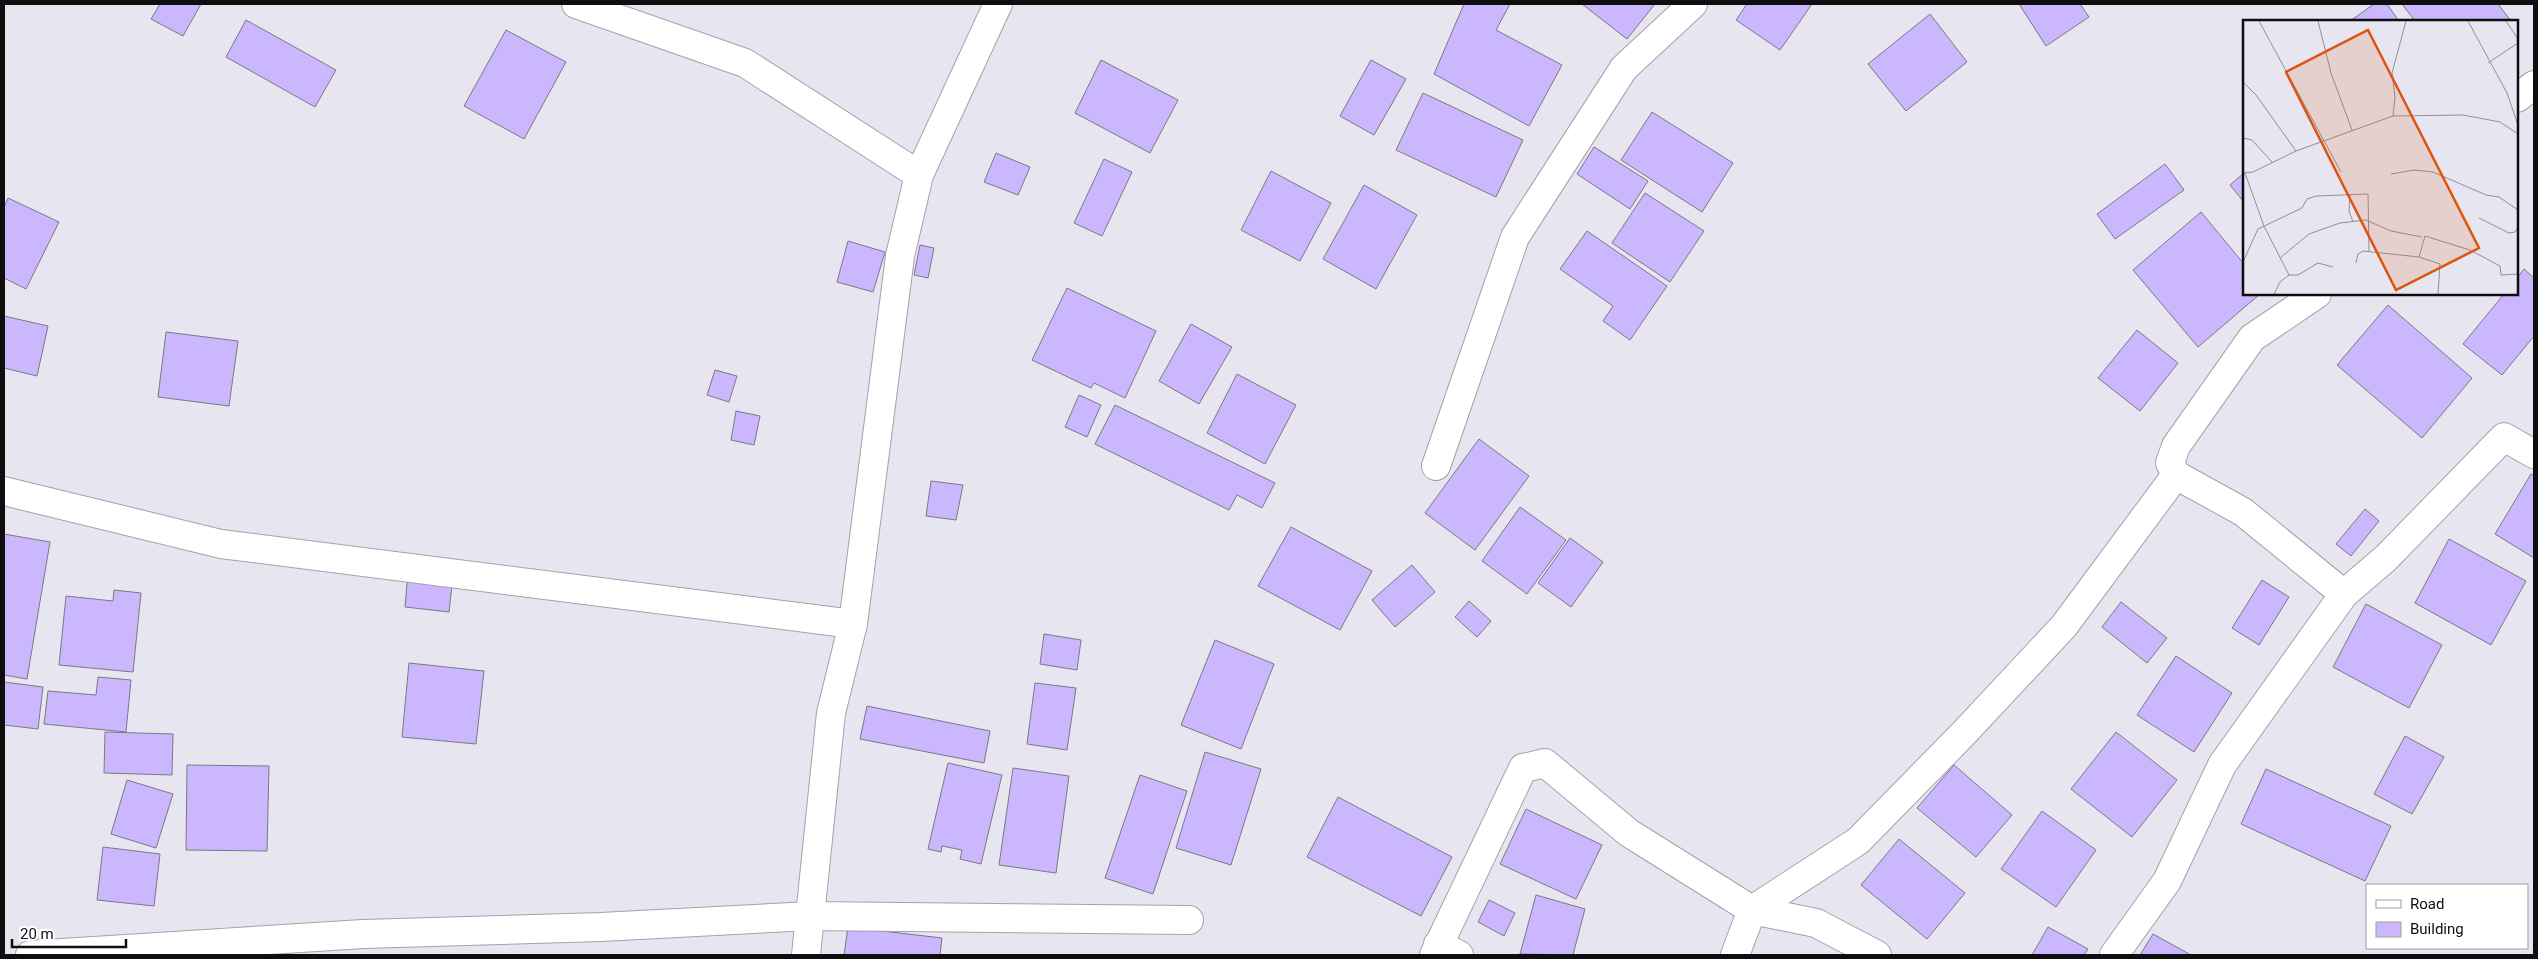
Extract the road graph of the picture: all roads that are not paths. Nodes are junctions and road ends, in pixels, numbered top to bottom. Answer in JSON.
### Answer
{"nodes":[{"id":1,"x":576,"y":4,"type":"edge"},
{"id":2,"x":998,"y":4,"type":"edge"},
{"id":3,"x":1693,"y":4,"type":"edge"},
{"id":4,"x":2534,"y":85,"type":"edge"},
{"id":5,"x":2518,"y":97,"type":"edge"},
{"id":6,"x":919,"y":175,"type":"junction"},
{"id":7,"x":2316,"y":295,"type":"edge"},
{"id":8,"x":2534,"y":454,"type":"edge"},
{"id":9,"x":1436,"y":466,"type":"dead end"},
{"id":10,"x":2176,"y":475,"type":"junction"},
{"id":11,"x":4,"y":491,"type":"edge"},
{"id":12,"x":2344,"y":594,"type":"junction"},
{"id":13,"x":853,"y":624,"type":"junction"},
{"id":14,"x":1752,"y":910,"type":"junction"},
{"id":15,"x":810,"y":916,"type":"junction"},
{"id":16,"x":1189,"y":920,"type":"dead end"},
{"id":17,"x":1444,"y":952,"type":"edge"},
{"id":18,"x":30,"y":955,"type":"edge"},
{"id":19,"x":806,"y":955,"type":"edge"},
{"id":20,"x":1735,"y":955,"type":"edge"},
{"id":21,"x":1877,"y":955,"type":"edge"},
{"id":22,"x":2114,"y":955,"type":"edge"}],
"edges":[{"from":1,"to":6,"type":"street"},
{"from":2,"to":6,"type":"street"},
{"from":3,"to":9,"type":"street"},
{"from":4,"to":5,"type":"street"},
{"from":6,"to":13,"type":"street"},
{"from":7,"to":10,"type":"street"},
{"from":8,"to":12,"type":"street"},
{"from":10,"to":12,"type":"street"},
{"from":10,"to":14,"type":"street"},
{"from":11,"to":13,"type":"street"},
{"from":12,"to":22,"type":"street"},
{"from":13,"to":15,"type":"street"},
{"from":14,"to":17,"type":"street"},
{"from":14,"to":20,"type":"street"},
{"from":14,"to":21,"type":"street"},
{"from":15,"to":16,"type":"street"},
{"from":15,"to":18,"type":"street"},
{"from":15,"to":19,"type":"street"}]}
